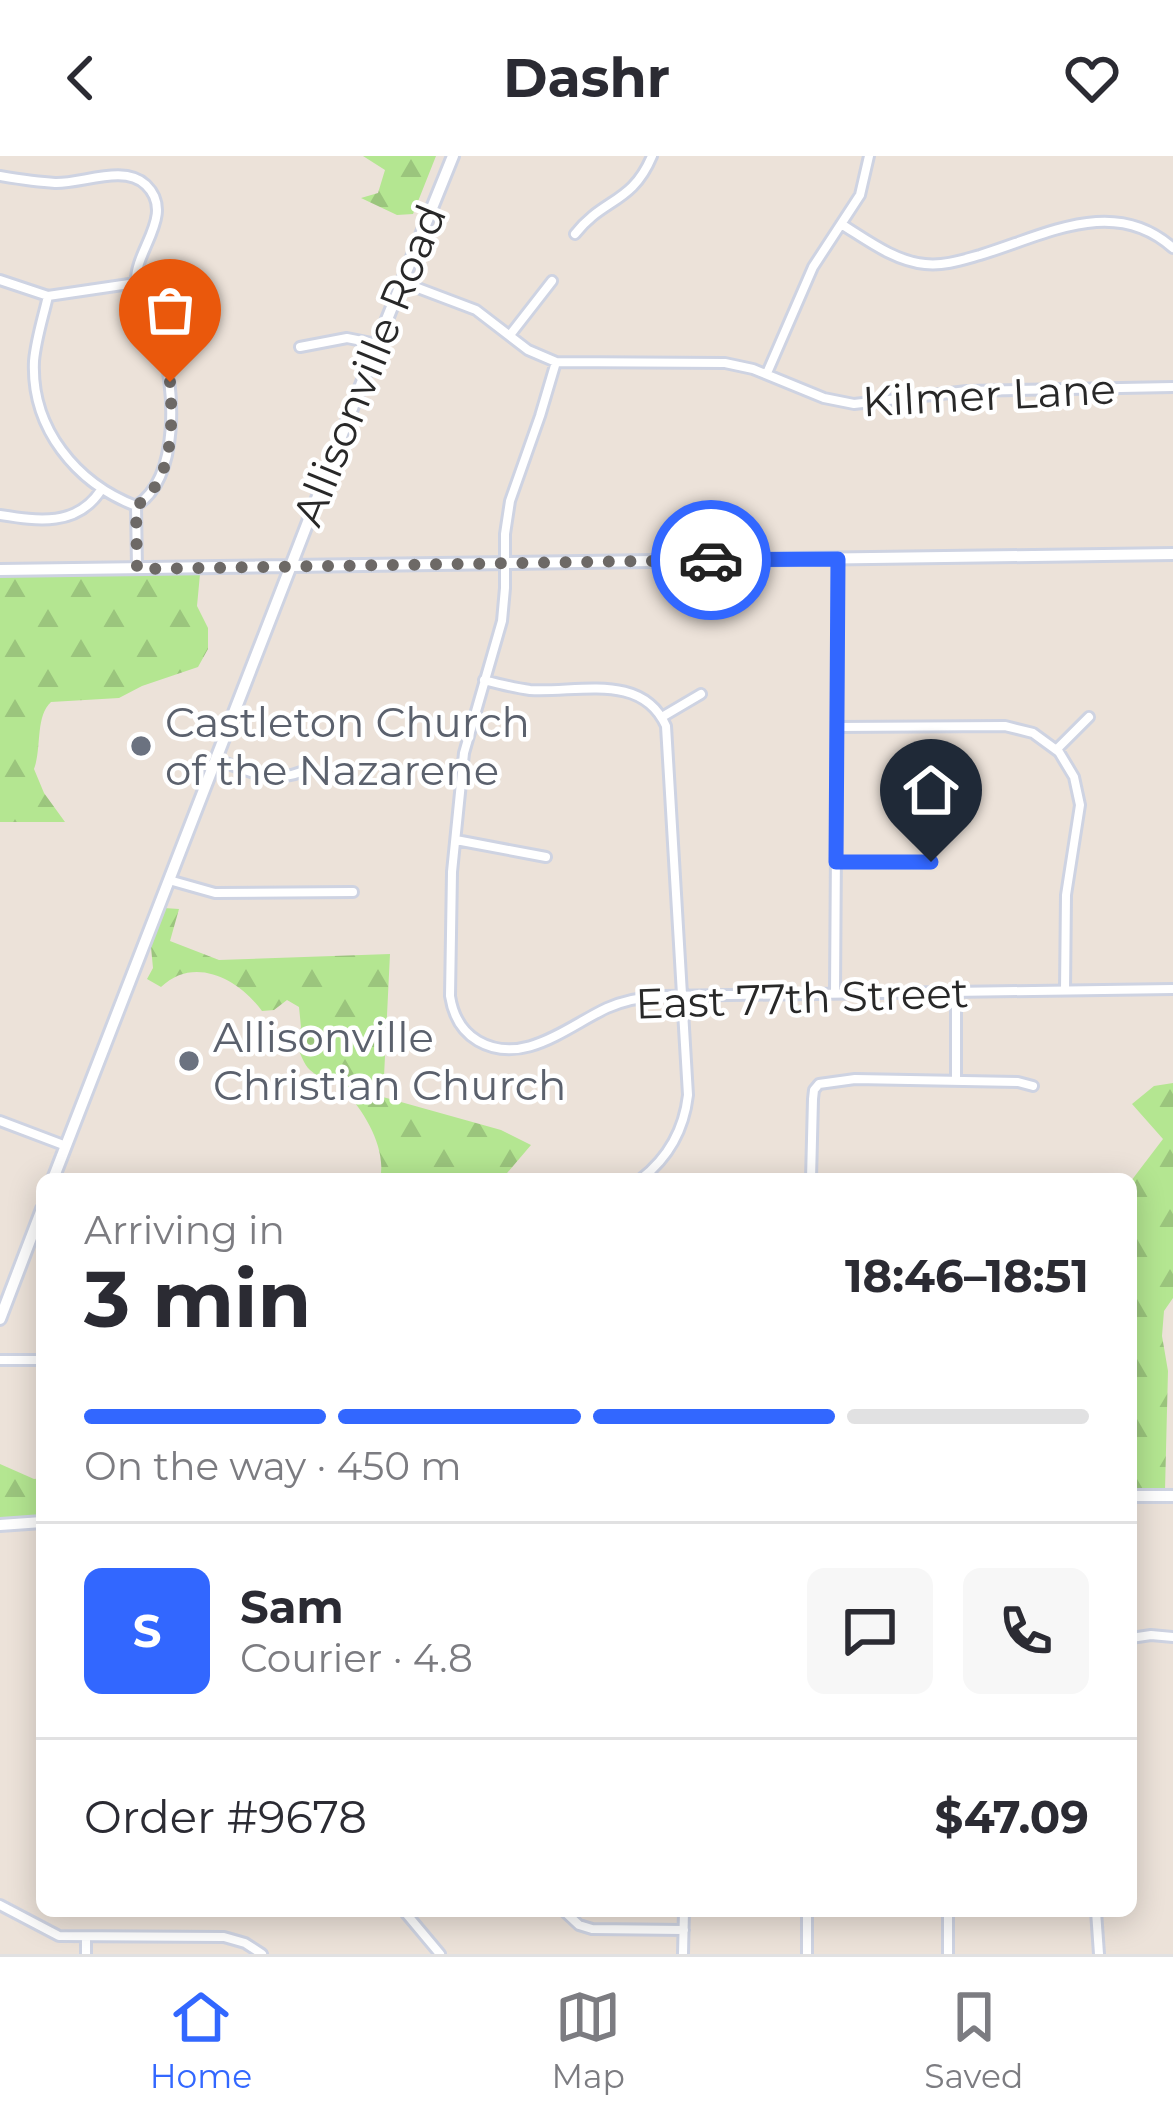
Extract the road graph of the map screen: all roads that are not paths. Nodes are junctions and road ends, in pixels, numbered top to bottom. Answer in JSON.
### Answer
{"nodes":[{"id":1,"x":453,"y":156,"type":"edge"},
{"id":2,"x":652,"y":156,"type":"edge"},
{"id":3,"x":869,"y":156,"type":"edge"},
{"id":4,"x":0,"y":176,"type":"edge"},
{"id":5,"x":841,"y":224,"type":"junction"},
{"id":6,"x":574,"y":234,"type":"dead end"},
{"id":7,"x":1173,"y":248,"type":"edge"},
{"id":8,"x":0,"y":280,"type":"edge"},
{"id":9,"x":552,"y":280,"type":"dead end"},
{"id":10,"x":401,"y":282,"type":"junction"},
{"id":11,"x":136,"y":283,"type":"junction"},
{"id":12,"x":48,"y":296,"type":"junction"},
{"id":13,"x":510,"y":335,"type":"junction"},
{"id":14,"x":376,"y":344,"type":"junction"},
{"id":15,"x":300,"y":346,"type":"dead end"},
{"id":16,"x":556,"y":362,"type":"junction"},
{"id":17,"x":767,"y":374,"type":"junction"},
{"id":18,"x":1173,"y":387,"type":"edge"},
{"id":19,"x":101,"y":490,"type":"junction"},
{"id":20,"x":136,"y":506,"type":"junction"},
{"id":21,"x":0,"y":515,"type":"edge"},
{"id":22,"x":1173,"y":554,"type":"edge"},
{"id":23,"x":838,"y":559,"type":"junction"},
{"id":24,"x":505,"y":563,"type":"junction"},
{"id":25,"x":290,"y":566,"type":"junction"},
{"id":26,"x":137,"y":569,"type":"junction"},
{"id":27,"x":0,"y":570,"type":"edge"},
{"id":28,"x":484,"y":680,"type":"junction"},
{"id":29,"x":701,"y":694,"type":"dead end"},
{"id":30,"x":662,"y":717,"type":"junction"},
{"id":31,"x":1089,"y":717,"type":"dead end"},
{"id":32,"x":837,"y":727,"type":"junction"},
{"id":33,"x":1056,"y":750,"type":"junction"},
{"id":34,"x":216,"y":759,"type":"junction"},
{"id":35,"x":310,"y":768,"type":"dead end"},
{"id":36,"x":456,"y":840,"type":"junction"},
{"id":37,"x":546,"y":857,"type":"dead end"},
{"id":38,"x":836,"y":862,"type":"junction"},
{"id":39,"x":931,"y":862,"type":"dead end"},
{"id":40,"x":169,"y":880,"type":"junction"},
{"id":41,"x":352,"y":892,"type":"dead end"},
{"id":42,"x":1173,"y":989,"type":"edge"},
{"id":43,"x":1065,"y":990,"type":"junction"},
{"id":44,"x":956,"y":992,"type":"junction"},
{"id":45,"x":835,"y":993,"type":"junction"},
{"id":46,"x":683,"y":995,"type":"junction"},
{"id":47,"x":956,"y":1081,"type":"junction"},
{"id":48,"x":1033,"y":1086,"type":"dead end"},
{"id":49,"x":0,"y":1121,"type":"edge"},
{"id":50,"x":66,"y":1146,"type":"junction"},
{"id":51,"x":55,"y":1173,"type":"edge"},
{"id":52,"x":647,"y":1173,"type":"edge"},
{"id":53,"x":811,"y":1173,"type":"edge"},
{"id":54,"x":36,"y":1225,"type":"edge"},
{"id":55,"x":0,"y":1319,"type":"edge"},
{"id":56,"x":0,"y":1360,"type":"edge"},
{"id":57,"x":36,"y":1360,"type":"edge"},
{"id":58,"x":1137,"y":1496,"type":"edge"},
{"id":59,"x":1173,"y":1496,"type":"edge"},
{"id":60,"x":36,"y":1522,"type":"edge"},
{"id":61,"x":0,"y":1525,"type":"edge"},
{"id":62,"x":1171,"y":1636,"type":"edge"},
{"id":63,"x":1137,"y":1638,"type":"edge"},
{"id":64,"x":0,"y":1905,"type":"edge"},
{"id":65,"x":409,"y":1917,"type":"edge"},
{"id":66,"x":571,"y":1917,"type":"edge"},
{"id":67,"x":684,"y":1917,"type":"edge"},
{"id":68,"x":807,"y":1917,"type":"edge"},
{"id":69,"x":948,"y":1917,"type":"edge"},
{"id":70,"x":1097,"y":1917,"type":"edge"},
{"id":71,"x":683,"y":1930,"type":"junction"},
{"id":72,"x":86,"y":1936,"type":"junction"},
{"id":73,"x":206,"y":1937,"type":"junction"},
{"id":74,"x":438,"y":1953,"type":"edge"},
{"id":75,"x":86,"y":1954,"type":"edge"},
{"id":76,"x":206,"y":1954,"type":"edge"},
{"id":77,"x":262,"y":1954,"type":"edge"},
{"id":78,"x":683,"y":1954,"type":"edge"},
{"id":79,"x":807,"y":1954,"type":"edge"},
{"id":80,"x":948,"y":1954,"type":"edge"},
{"id":81,"x":1100,"y":1954,"type":"edge"}],
"edges":[{"from":1,"to":10,"type":"street","name":"Allisonville Road"},
{"from":2,"to":6,"type":"street"},
{"from":3,"to":5,"type":"street"},
{"from":4,"to":11,"type":"street"},
{"from":5,"to":7,"type":"street"},
{"from":5,"to":17,"type":"street"},
{"from":8,"to":12,"type":"street"},
{"from":9,"to":13,"type":"street"},
{"from":10,"to":13,"type":"street"},
{"from":10,"to":14,"type":"street","name":"Allisonville Road"},
{"from":11,"to":12,"type":"street"},
{"from":11,"to":20,"type":"street"},
{"from":12,"to":19,"type":"street"},
{"from":13,"to":16,"type":"street"},
{"from":14,"to":15,"type":"street"},
{"from":14,"to":25,"type":"street","name":"Allisonville Road"},
{"from":16,"to":17,"type":"street","name":"Kilmer Lane"},
{"from":16,"to":24,"type":"street"},
{"from":17,"to":18,"type":"street","name":"Kilmer Lane"},
{"from":19,"to":20,"type":"street"},
{"from":19,"to":21,"type":"street"},
{"from":20,"to":26,"type":"street"},
{"from":22,"to":23,"type":"street"},
{"from":23,"to":24,"type":"street"},
{"from":23,"to":32,"type":"street"},
{"from":24,"to":25,"type":"street"},
{"from":24,"to":28,"type":"street"},
{"from":25,"to":26,"type":"street"},
{"from":25,"to":34,"type":"street","name":"Allisonville Road"},
{"from":26,"to":27,"type":"street"},
{"from":28,"to":30,"type":"street"},
{"from":28,"to":36,"type":"street"},
{"from":29,"to":30,"type":"street"},
{"from":30,"to":46,"type":"street"},
{"from":31,"to":33,"type":"street"},
{"from":32,"to":33,"type":"street"},
{"from":32,"to":38,"type":"street"},
{"from":33,"to":43,"type":"street"},
{"from":34,"to":35,"type":"street"},
{"from":34,"to":40,"type":"street","name":"Allisonville Road"},
{"from":36,"to":37,"type":"street"},
{"from":36,"to":46,"type":"street","name":"East 77th Street"},
{"from":38,"to":39,"type":"street"},
{"from":38,"to":45,"type":"street"},
{"from":40,"to":41,"type":"street"},
{"from":40,"to":50,"type":"street","name":"Allisonville Road"},
{"from":42,"to":43,"type":"street","name":"East 77th Street"},
{"from":43,"to":44,"type":"street","name":"East 77th Street"},
{"from":44,"to":45,"type":"street","name":"East 77th Street"},
{"from":44,"to":47,"type":"street"},
{"from":45,"to":46,"type":"street","name":"East 77th Street"},
{"from":46,"to":52,"type":"street"},
{"from":47,"to":48,"type":"street"},
{"from":47,"to":53,"type":"street"},
{"from":49,"to":50,"type":"street"},
{"from":50,"to":51,"type":"street","name":"Allisonville Road"},
{"from":54,"to":55,"type":"street"},
{"from":56,"to":57,"type":"street"},
{"from":58,"to":59,"type":"street"},
{"from":60,"to":61,"type":"street"},
{"from":62,"to":63,"type":"street"},
{"from":64,"to":72,"type":"street"},
{"from":65,"to":74,"type":"street"},
{"from":66,"to":71,"type":"street"},
{"from":67,"to":71,"type":"street"},
{"from":68,"to":79,"type":"street"},
{"from":69,"to":80,"type":"street"},
{"from":70,"to":81,"type":"street"},
{"from":71,"to":78,"type":"street"},
{"from":72,"to":73,"type":"street"},
{"from":72,"to":75,"type":"street"},
{"from":73,"to":76,"type":"street"},
{"from":73,"to":77,"type":"street"}]}
